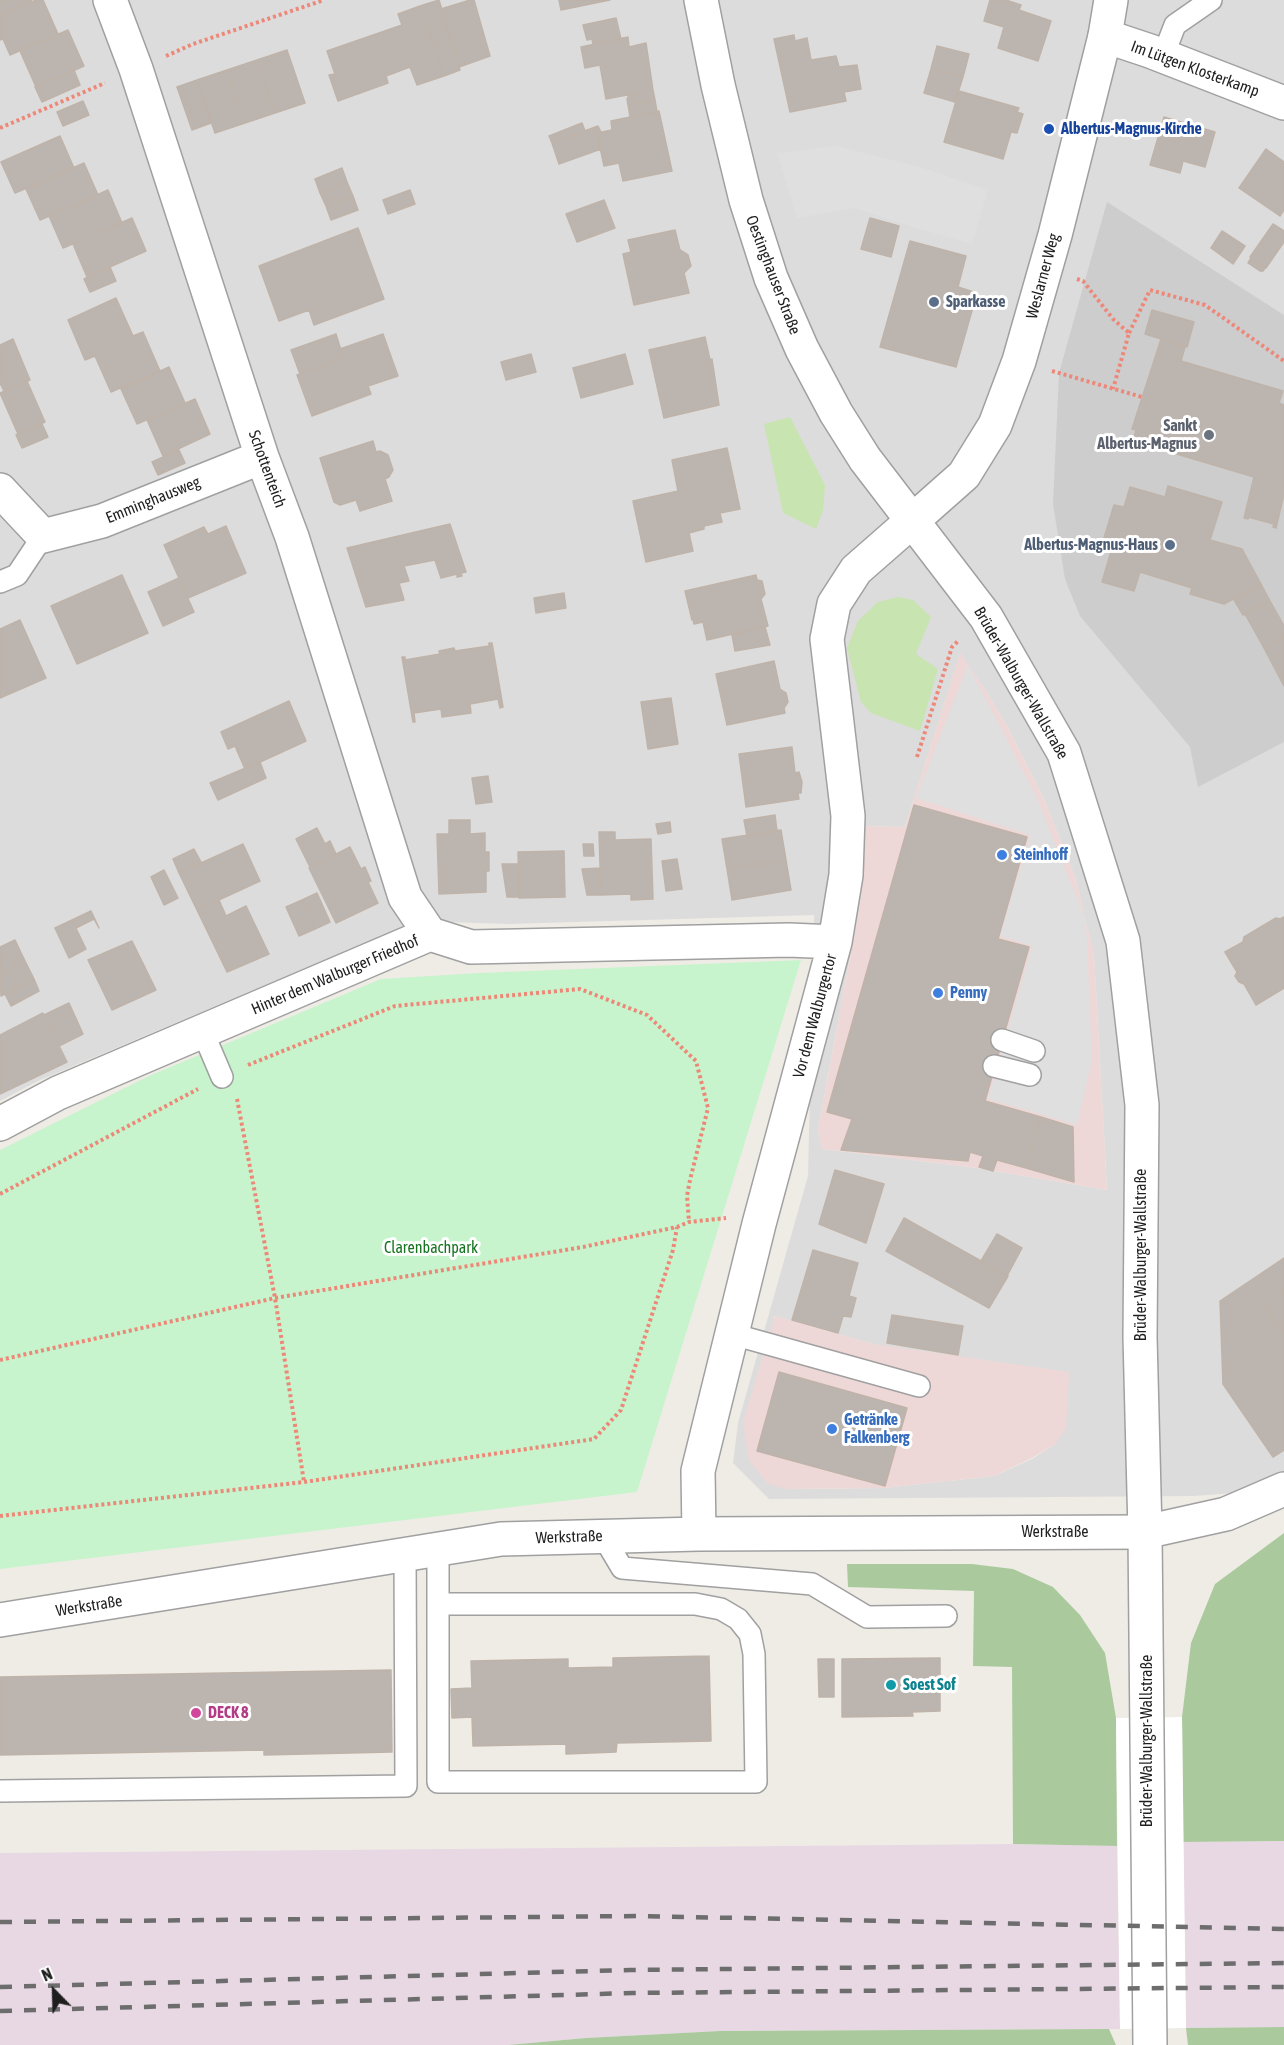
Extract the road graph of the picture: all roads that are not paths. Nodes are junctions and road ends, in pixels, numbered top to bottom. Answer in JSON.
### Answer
{"nodes":[{"id":1,"x":110,"y":0,"type":"edge"},
{"id":2,"x":701,"y":0,"type":"edge"},
{"id":3,"x":1111,"y":0,"type":"edge"},
{"id":4,"x":1210,"y":0,"type":"edge"},
{"id":5,"x":1105,"y":36,"type":"junction"},
{"id":6,"x":1163,"y":56,"type":"junction"},
{"id":7,"x":1284,"y":103,"type":"edge"},
{"id":8,"x":262,"y":457,"type":"junction"},
{"id":9,"x":0,"y":490,"type":"edge"},
{"id":10,"x":912,"y":521,"type":"junction"},
{"id":11,"x":43,"y":536,"type":"junction"},
{"id":12,"x":0,"y":582,"type":"edge"},
{"id":13,"x":430,"y":934,"type":"junction"},
{"id":14,"x":835,"y":942,"type":"junction"},
{"id":15,"x":202,"y":1030,"type":"junction"},
{"id":16,"x":1002,"y":1040,"type":"dead end"},
{"id":17,"x":1034,"y":1051,"type":"dead end"},
{"id":18,"x":994,"y":1066,"type":"dead end"},
{"id":19,"x":227,"y":1074,"type":"road end"},
{"id":20,"x":1030,"y":1075,"type":"dead end"},
{"id":21,"x":0,"y":1124,"type":"edge"},
{"id":22,"x":732,"y":1334,"type":"junction"},
{"id":23,"x":919,"y":1386,"type":"dead end"},
{"id":24,"x":1284,"y":1489,"type":"edge"},
{"id":25,"x":1145,"y":1532,"type":"junction"},
{"id":26,"x":699,"y":1534,"type":"junction"},
{"id":27,"x":603,"y":1536,"type":"junction"},
{"id":28,"x":438,"y":1549,"type":"junction"},
{"id":29,"x":405,"y":1554,"type":"junction"},
{"id":30,"x":438,"y":1604,"type":"junction"},
{"id":31,"x":946,"y":1616,"type":"dead end"},
{"id":32,"x":0,"y":1620,"type":"edge"},
{"id":33,"x":0,"y":1791,"type":"edge"},
{"id":34,"x":1150,"y":2045,"type":"edge"}],
"edges":[{"from":1,"to":8,"type":"street","name":"Schottenteich"},
{"from":2,"to":10,"type":"street","name":"Oestinghauser Straße"},
{"from":3,"to":5,"type":"street","name":"Weslarner Weg"},
{"from":4,"to":6,"type":"lane"},
{"from":5,"to":6,"type":"street","name":"Im Lütgen Klosterkamp"},
{"from":5,"to":10,"type":"street","name":"Weslarner Weg"},
{"from":6,"to":7,"type":"street","name":"Im Lütgen Klosterkamp"},
{"from":8,"to":11,"type":"street","name":"Emminghausweg"},
{"from":8,"to":13,"type":"street","name":"Schottenteich"},
{"from":9,"to":11,"type":"street"},
{"from":10,"to":14,"type":"street","name":"Vor dem Walburgertor"},
{"from":10,"to":25,"type":"street","name":"Brüder-Walburger-Wallstraße"},
{"from":11,"to":12,"type":"lane"},
{"from":13,"to":14,"type":"street","name":"Hinter dem Walburger Friedhof"},
{"from":13,"to":15,"type":"street","name":"Hinter dem Walburger Friedhof"},
{"from":14,"to":22,"type":"street","name":"Vor dem Walburgertor"},
{"from":15,"to":19,"type":"lane"},
{"from":15,"to":21,"type":"street","name":"Hinter dem Walburger Friedhof"},
{"from":16,"to":17,"type":"lane"},
{"from":18,"to":20,"type":"lane"},
{"from":22,"to":23,"type":"lane"},
{"from":22,"to":26,"type":"street","name":"Vor dem Walburgertor"},
{"from":24,"to":25,"type":"street","name":"Werkstraße"},
{"from":25,"to":26,"type":"street","name":"Werkstraße"},
{"from":25,"to":34,"type":"street","name":"Brüder-Walburger-Wallstraße"},
{"from":26,"to":27,"type":"street","name":"Werkstraße"},
{"from":27,"to":28,"type":"street","name":"Werkstraße"},
{"from":27,"to":31,"type":"lane"},
{"from":28,"to":29,"type":"street","name":"Werkstraße"},
{"from":28,"to":30,"type":"lane"},
{"from":29,"to":32,"type":"street","name":"Werkstraße"},
{"from":29,"to":33,"type":"lane"},
{"from":30,"to":30,"type":"lane"}]}
